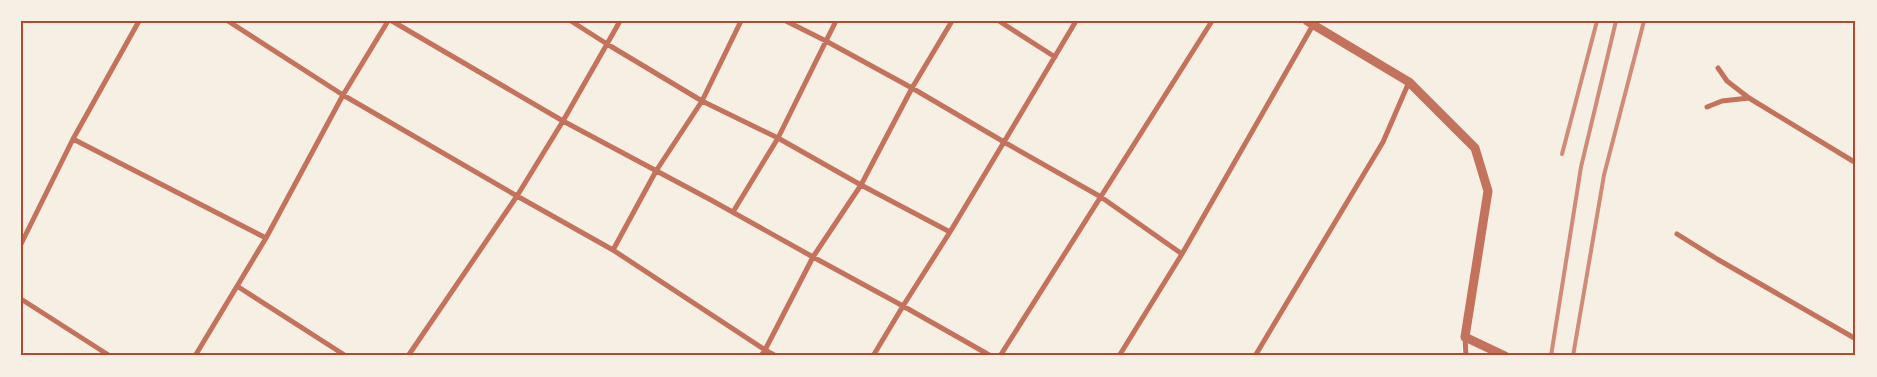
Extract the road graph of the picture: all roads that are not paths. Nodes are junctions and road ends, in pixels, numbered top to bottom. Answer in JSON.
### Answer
{"nodes":[{"id":1,"x":139,"y":21,"type":"edge"},
{"id":2,"x":228,"y":21,"type":"edge"},
{"id":3,"x":390,"y":21,"type":"edge"},
{"id":4,"x":571,"y":21,"type":"edge"},
{"id":5,"x":620,"y":21,"type":"edge"},
{"id":6,"x":741,"y":21,"type":"edge"},
{"id":7,"x":786,"y":21,"type":"edge"},
{"id":8,"x":836,"y":21,"type":"edge"},
{"id":9,"x":952,"y":21,"type":"edge"},
{"id":10,"x":999,"y":21,"type":"edge"},
{"id":11,"x":1076,"y":21,"type":"edge"},
{"id":12,"x":1212,"y":21,"type":"edge"},
{"id":13,"x":1310,"y":23,"type":"edge"},
{"id":14,"x":826,"y":41,"type":"junction"},
{"id":15,"x":607,"y":44,"type":"junction"},
{"id":16,"x":1055,"y":57,"type":"junction"},
{"id":17,"x":1718,"y":68,"type":"dead end"},
{"id":18,"x":1409,"y":82,"type":"junction"},
{"id":19,"x":912,"y":88,"type":"junction"},
{"id":20,"x":343,"y":95,"type":"junction"},
{"id":21,"x":1749,"y":98,"type":"junction"},
{"id":22,"x":702,"y":101,"type":"junction"},
{"id":23,"x":1707,"y":107,"type":"dead end"},
{"id":24,"x":563,"y":121,"type":"junction"},
{"id":25,"x":778,"y":138,"type":"junction"},
{"id":26,"x":73,"y":139,"type":"junction"},
{"id":27,"x":1004,"y":142,"type":"junction"},
{"id":28,"x":1856,"y":163,"type":"edge"},
{"id":29,"x":656,"y":171,"type":"junction"},
{"id":30,"x":861,"y":185,"type":"junction"},
{"id":31,"x":517,"y":196,"type":"junction"},
{"id":32,"x":1101,"y":198,"type":"junction"},
{"id":33,"x":733,"y":212,"type":"junction"},
{"id":34,"x":950,"y":232,"type":"junction"},
{"id":35,"x":1677,"y":234,"type":"dead end"},
{"id":36,"x":266,"y":238,"type":"junction"},
{"id":37,"x":21,"y":244,"type":"edge"},
{"id":38,"x":613,"y":250,"type":"junction"},
{"id":39,"x":1182,"y":254,"type":"junction"},
{"id":40,"x":813,"y":257,"type":"junction"},
{"id":41,"x":237,"y":286,"type":"junction"},
{"id":42,"x":21,"y":298,"type":"edge"},
{"id":43,"x":903,"y":306,"type":"junction"},
{"id":44,"x":1465,"y":336,"type":"junction"},
{"id":45,"x":1856,"y":338,"type":"edge"},
{"id":46,"x":765,"y":350,"type":"junction"},
{"id":47,"x":110,"y":356,"type":"edge"},
{"id":48,"x":194,"y":356,"type":"edge"},
{"id":49,"x":346,"y":356,"type":"edge"},
{"id":50,"x":409,"y":356,"type":"edge"},
{"id":51,"x":761,"y":356,"type":"edge"},
{"id":52,"x":776,"y":356,"type":"edge"},
{"id":53,"x":873,"y":356,"type":"edge"},
{"id":54,"x":991,"y":356,"type":"edge"},
{"id":55,"x":1000,"y":356,"type":"edge"},
{"id":56,"x":1119,"y":356,"type":"edge"},
{"id":57,"x":1255,"y":356,"type":"edge"},
{"id":58,"x":1466,"y":356,"type":"edge"},
{"id":59,"x":1506,"y":356,"type":"edge"}],
"edges":[{"from":1,"to":26,"type":"street"},
{"from":2,"to":20,"type":"street"},
{"from":3,"to":20,"type":"street"},
{"from":3,"to":24,"type":"street"},
{"from":4,"to":15,"type":"street"},
{"from":5,"to":15,"type":"street"},
{"from":6,"to":22,"type":"street"},
{"from":7,"to":14,"type":"street"},
{"from":8,"to":14,"type":"street"},
{"from":9,"to":19,"type":"street"},
{"from":10,"to":16,"type":"street"},
{"from":11,"to":16,"type":"street"},
{"from":12,"to":32,"type":"street"},
{"from":13,"to":18,"type":"street"},
{"from":13,"to":39,"type":"street"},
{"from":14,"to":19,"type":"street"},
{"from":14,"to":25,"type":"street"},
{"from":15,"to":22,"type":"street"},
{"from":15,"to":24,"type":"street"},
{"from":16,"to":27,"type":"street"},
{"from":17,"to":21,"type":"street"},
{"from":18,"to":44,"type":"street"},
{"from":18,"to":57,"type":"street"},
{"from":19,"to":27,"type":"street"},
{"from":19,"to":30,"type":"street"},
{"from":20,"to":31,"type":"street"},
{"from":20,"to":36,"type":"street"},
{"from":21,"to":23,"type":"street"},
{"from":21,"to":28,"type":"street"},
{"from":22,"to":25,"type":"street"},
{"from":22,"to":29,"type":"street"},
{"from":24,"to":29,"type":"street"},
{"from":24,"to":31,"type":"street"},
{"from":25,"to":30,"type":"street"},
{"from":25,"to":33,"type":"street"},
{"from":26,"to":36,"type":"street"},
{"from":26,"to":37,"type":"street"},
{"from":27,"to":32,"type":"street"},
{"from":27,"to":34,"type":"street"},
{"from":29,"to":33,"type":"street"},
{"from":29,"to":38,"type":"street"},
{"from":30,"to":34,"type":"street"},
{"from":30,"to":40,"type":"street"},
{"from":31,"to":38,"type":"street"},
{"from":31,"to":50,"type":"street"},
{"from":32,"to":39,"type":"street"},
{"from":32,"to":55,"type":"street"},
{"from":33,"to":40,"type":"street"},
{"from":34,"to":43,"type":"street"},
{"from":35,"to":45,"type":"street"},
{"from":36,"to":41,"type":"street"},
{"from":38,"to":46,"type":"street"},
{"from":39,"to":56,"type":"street"},
{"from":40,"to":43,"type":"street"},
{"from":40,"to":46,"type":"street"},
{"from":41,"to":48,"type":"street"},
{"from":41,"to":49,"type":"street"},
{"from":42,"to":47,"type":"street"},
{"from":43,"to":53,"type":"street"},
{"from":43,"to":54,"type":"street"},
{"from":44,"to":58,"type":"street"},
{"from":44,"to":59,"type":"street"},
{"from":46,"to":51,"type":"street"},
{"from":46,"to":52,"type":"street"}]}
